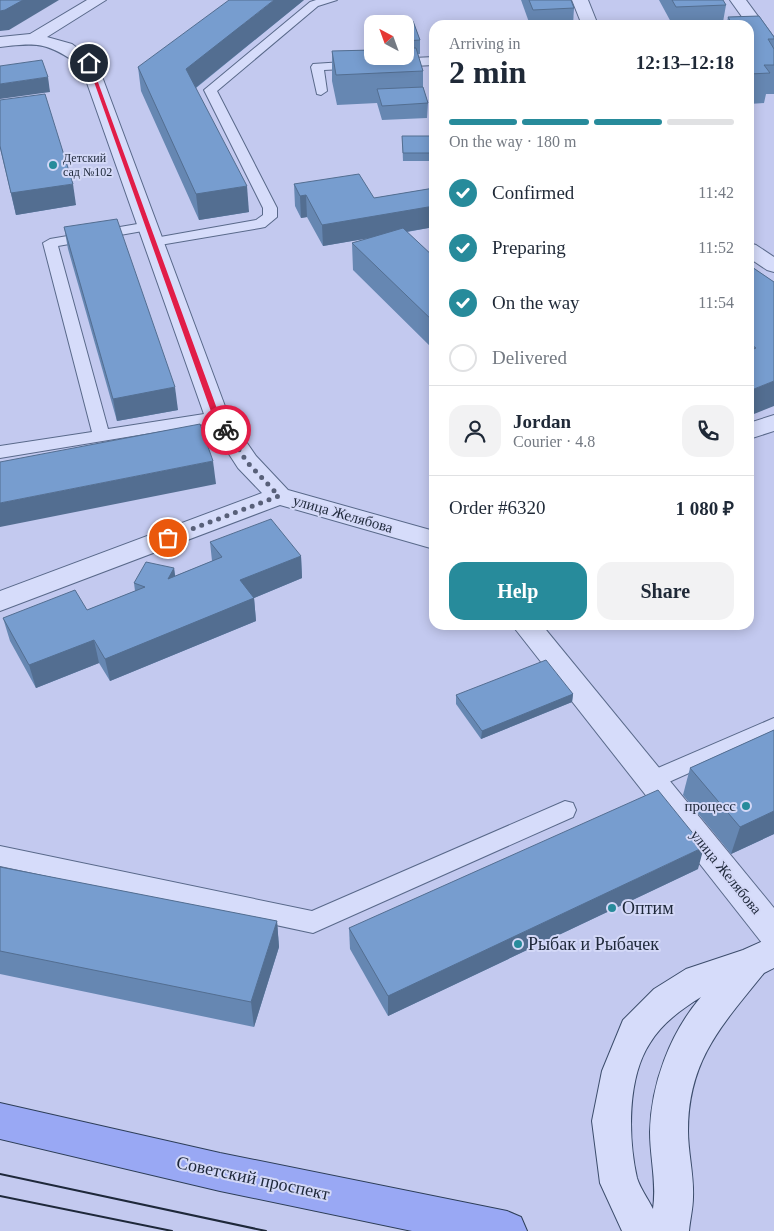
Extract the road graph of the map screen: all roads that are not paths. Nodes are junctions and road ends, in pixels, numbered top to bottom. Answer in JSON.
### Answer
{"nodes":[{"id":1,"x":98,"y":0,"type":"edge"},
{"id":2,"x":331,"y":0,"type":"edge"},
{"id":3,"x":580,"y":0,"type":"edge"},
{"id":4,"x":738,"y":0,"type":"edge"},
{"id":5,"x":588,"y":20,"type":"edge"},
{"id":6,"x":748,"y":20,"type":"edge"},
{"id":7,"x":756,"y":36,"type":"edge"},
{"id":8,"x":34,"y":38,"type":"junction"},
{"id":9,"x":0,"y":42,"type":"edge"},
{"id":10,"x":774,"y":49,"type":"edge"},
{"id":11,"x":429,"y":61,"type":"edge"},
{"id":12,"x":322,"y":91,"type":"dead end"},
{"id":13,"x":151,"y":234,"type":"junction"},
{"id":14,"x":754,"y":252,"type":"edge"},
{"id":15,"x":774,"y":266,"type":"edge"},
{"id":16,"x":217,"y":417,"type":"junction"},
{"id":17,"x":774,"y":422,"type":"edge"},
{"id":18,"x":754,"y":430,"type":"edge"},
{"id":19,"x":101,"y":434,"type":"junction"},
{"id":20,"x":0,"y":452,"type":"edge"},
{"id":21,"x":279,"y":496,"type":"junction"},
{"id":22,"x":429,"y":539,"type":"edge"},
{"id":23,"x":0,"y":601,"type":"edge"},
{"id":24,"x":530,"y":630,"type":"edge"},
{"id":25,"x":774,"y":726,"type":"edge"},
{"id":26,"x":652,"y":780,"type":"junction"},
{"id":27,"x":565,"y":810,"type":"dead end"},
{"id":28,"x":0,"y":856,"type":"edge"},
{"id":29,"x":774,"y":933,"type":"edge"},
{"id":30,"x":763,"y":956,"type":"edge"},
{"id":31,"x":0,"y":1121,"type":"edge"},
{"id":32,"x":508,"y":1231,"type":"edge"},
{"id":33,"x":643,"y":1231,"type":"edge"},
{"id":34,"x":669,"y":1231,"type":"edge"}],
"edges":[{"from":1,"to":8,"type":"street"},
{"from":2,"to":13,"type":"lane"},
{"from":3,"to":5,"type":"street"},
{"from":4,"to":6,"type":"street"},
{"from":7,"to":10,"type":"street"},
{"from":8,"to":9,"type":"street"},
{"from":8,"to":13,"type":"street"},
{"from":11,"to":12,"type":"lane"},
{"from":13,"to":16,"type":"street"},
{"from":13,"to":19,"type":"lane"},
{"from":14,"to":15,"type":"street"},
{"from":16,"to":19,"type":"lane"},
{"from":16,"to":21,"type":"street"},
{"from":17,"to":18,"type":"street"},
{"from":19,"to":20,"type":"lane"},
{"from":21,"to":22,"type":"street","name":"улица Желябова"},
{"from":21,"to":23,"type":"street","name":"улица Желябова"},
{"from":24,"to":26,"type":"street","name":"улица Желябова"},
{"from":25,"to":26,"type":"lane"},
{"from":26,"to":29,"type":"street","name":"улица Желябова"},
{"from":27,"to":28,"type":"lane"},
{"from":30,"to":33,"type":"street"},
{"from":30,"to":34,"type":"street"},
{"from":31,"to":32,"type":"main road","name":"Советский проспект"}]}
